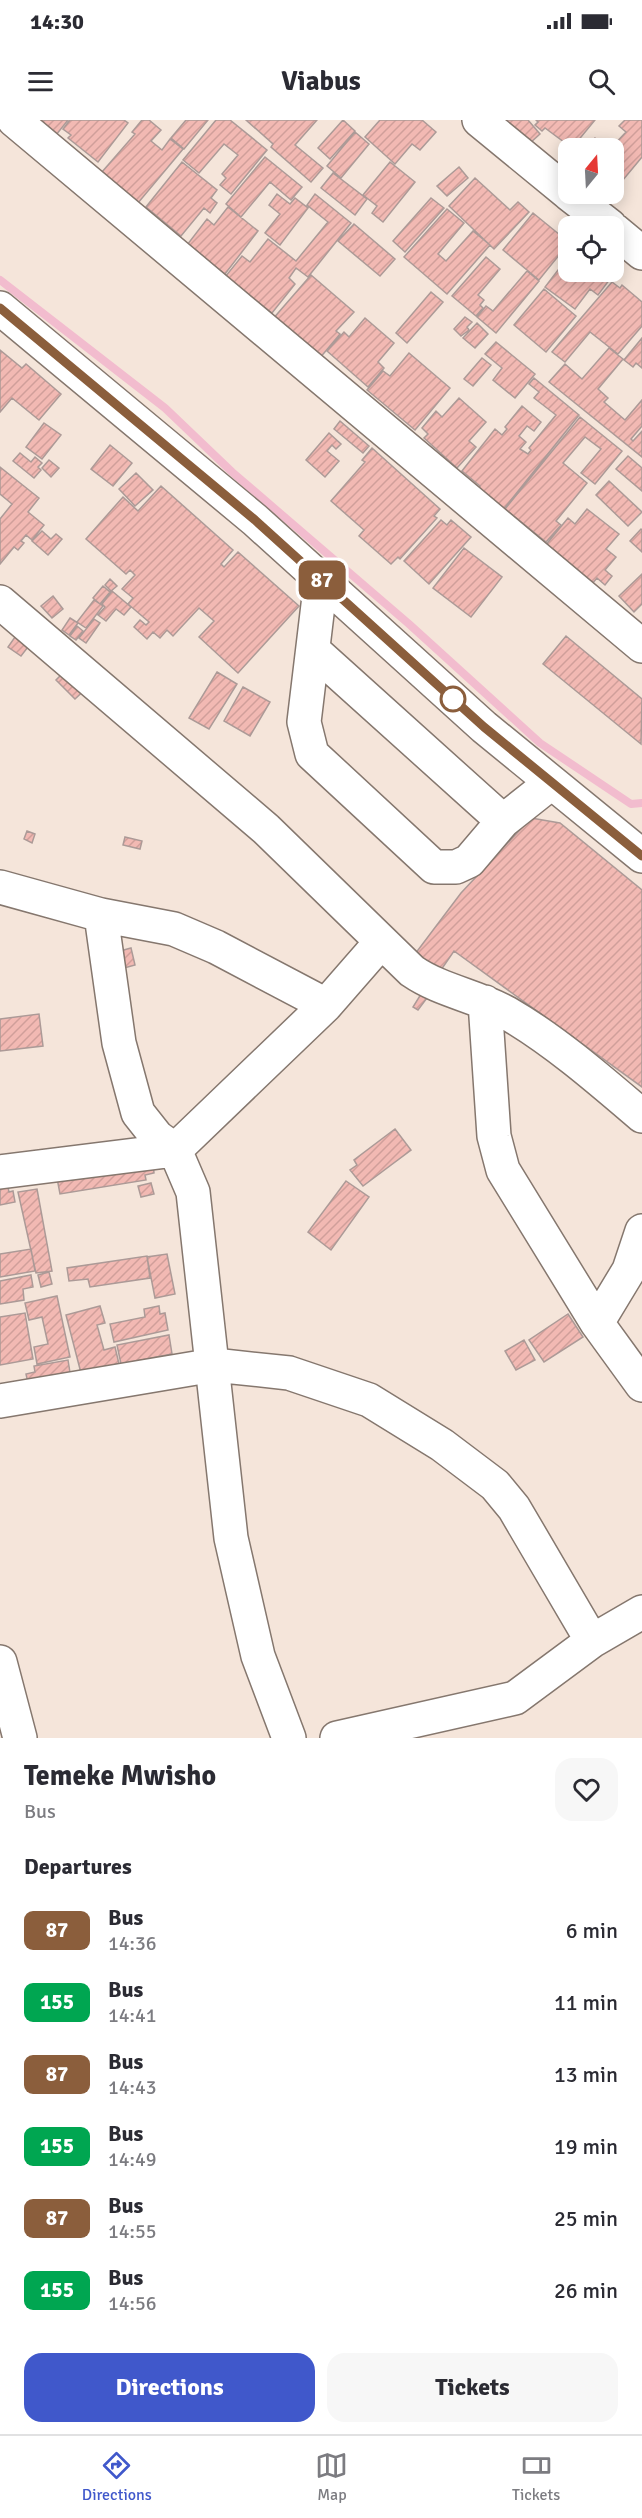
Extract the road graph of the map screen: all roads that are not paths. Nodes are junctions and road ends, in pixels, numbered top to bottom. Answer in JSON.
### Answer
{"nodes":[{"id":1,"x":14,"y":120,"type":"edge"},
{"id":2,"x":479,"y":120,"type":"edge"},
{"id":3,"x":558,"y":184,"type":"edge"},
{"id":4,"x":583,"y":204,"type":"edge"},
{"id":5,"x":598,"y":216,"type":"edge"},
{"id":6,"x":624,"y":238,"type":"edge"},
{"id":7,"x":642,"y":253,"type":"edge"},
{"id":8,"x":0,"y":308,"type":"edge"},
{"id":9,"x":321,"y":580,"type":"junction"},
{"id":10,"x":0,"y":602,"type":"edge"},
{"id":11,"x":642,"y":646,"type":"edge"},
{"id":12,"x":313,"y":650,"type":"junction"},
{"id":13,"x":551,"y":783,"type":"junction"},
{"id":14,"x":503,"y":821,"type":"junction"},
{"id":15,"x":640,"y":849,"type":"edge"},
{"id":16,"x":0,"y":887,"type":"edge"},
{"id":17,"x":101,"y":915,"type":"junction"},
{"id":18,"x":381,"y":942,"type":"junction"},
{"id":19,"x":485,"y":1002,"type":"junction"},
{"id":20,"x":326,"y":1005,"type":"junction"},
{"id":21,"x":642,"y":1116,"type":"edge"},
{"id":22,"x":175,"y":1150,"type":"junction"},
{"id":23,"x":0,"y":1172,"type":"edge"},
{"id":24,"x":642,"y":1231,"type":"edge"},
{"id":25,"x":597,"y":1323,"type":"junction"},
{"id":26,"x":214,"y":1365,"type":"junction"},
{"id":27,"x":642,"y":1385,"type":"edge"},
{"id":28,"x":0,"y":1401,"type":"edge"},
{"id":29,"x":642,"y":1612,"type":"edge"},
{"id":30,"x":592,"y":1641,"type":"junction"},
{"id":31,"x":0,"y":1662,"type":"edge"},
{"id":32,"x":20,"y":1738,"type":"edge"},
{"id":33,"x":289,"y":1738,"type":"edge"},
{"id":34,"x":337,"y":1738,"type":"edge"}],
"edges":[{"from":1,"to":11,"type":"street"},
{"from":2,"to":3,"type":"street"},
{"from":4,"to":5,"type":"street"},
{"from":6,"to":7,"type":"street"},
{"from":8,"to":9,"type":"street"},
{"from":9,"to":12,"type":"street"},
{"from":9,"to":13,"type":"street"},
{"from":10,"to":18,"type":"street"},
{"from":12,"to":14,"type":"street"},
{"from":12,"to":14,"type":"street"},
{"from":13,"to":14,"type":"street"},
{"from":13,"to":15,"type":"street"},
{"from":16,"to":17,"type":"street"},
{"from":17,"to":20,"type":"street"},
{"from":17,"to":22,"type":"street"},
{"from":18,"to":19,"type":"street"},
{"from":18,"to":20,"type":"street"},
{"from":19,"to":21,"type":"street"},
{"from":19,"to":25,"type":"street"},
{"from":20,"to":22,"type":"street"},
{"from":22,"to":23,"type":"street"},
{"from":22,"to":26,"type":"street"},
{"from":24,"to":25,"type":"street"},
{"from":25,"to":27,"type":"street"},
{"from":26,"to":28,"type":"street"},
{"from":26,"to":30,"type":"street"},
{"from":26,"to":33,"type":"street"},
{"from":29,"to":30,"type":"street"},
{"from":30,"to":34,"type":"street"},
{"from":31,"to":32,"type":"street"}]}
